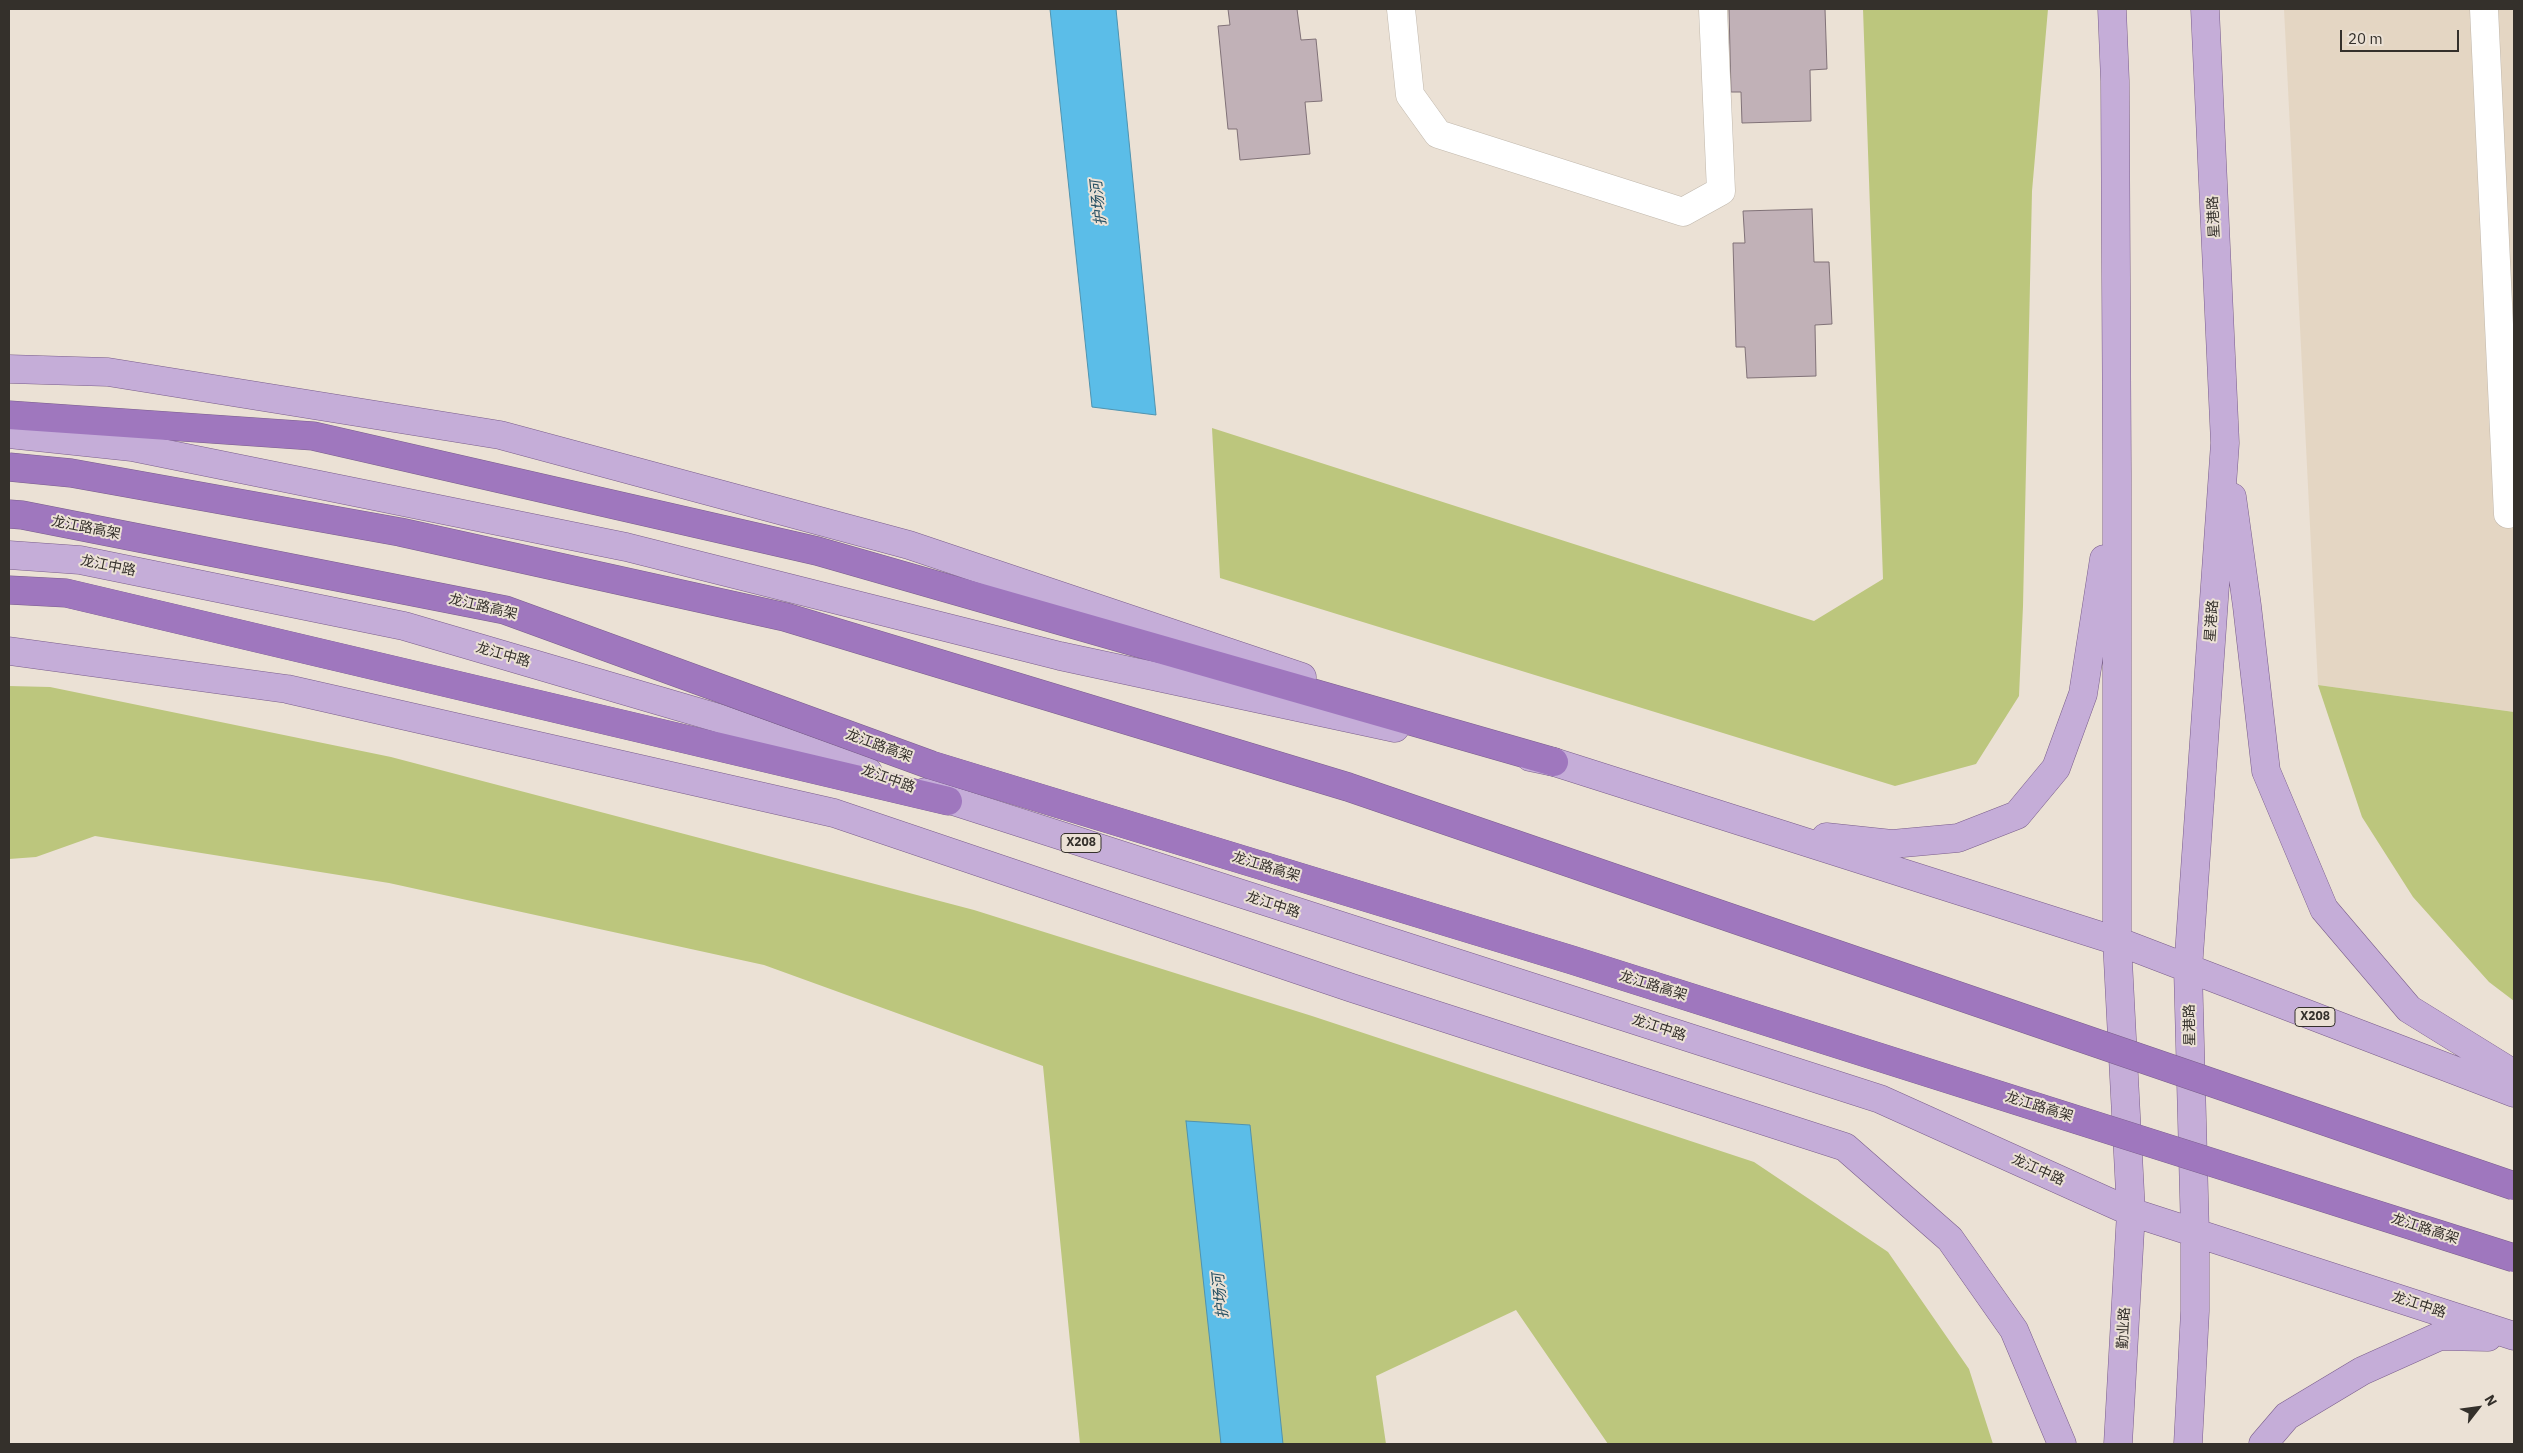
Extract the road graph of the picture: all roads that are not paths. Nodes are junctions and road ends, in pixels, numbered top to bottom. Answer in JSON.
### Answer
{"nodes":[{"id":1,"x":1400,"y":9,"type":"edge"},
{"id":2,"x":1713,"y":9,"type":"edge"},
{"id":3,"x":2112,"y":9,"type":"edge"},
{"id":4,"x":2205,"y":9,"type":"edge"},
{"id":5,"x":2484,"y":9,"type":"edge"},
{"id":6,"x":9,"y":369,"type":"edge"},
{"id":7,"x":9,"y":415,"type":"edge"},
{"id":8,"x":9,"y":434,"type":"edge"},
{"id":9,"x":2225,"y":443,"type":"junction"},
{"id":10,"x":9,"y":467,"type":"edge"},
{"id":11,"x":2117,"y":473,"type":"junction"},
{"id":12,"x":9,"y":514,"type":"edge"},
{"id":13,"x":2508,"y":514,"type":"dead end"},
{"id":14,"x":9,"y":555,"type":"edge"},
{"id":15,"x":9,"y":590,"type":"edge"},
{"id":16,"x":9,"y":651,"type":"edge"},
{"id":17,"x":1554,"y":762,"type":"junction"},
{"id":18,"x":948,"y":801,"type":"junction"},
{"id":19,"x":1770,"y":831,"type":"junction"},
{"id":20,"x":2117,"y":941,"type":"junction"},
{"id":21,"x":2188,"y":969,"type":"junction"},
{"id":22,"x":2514,"y":1074,"type":"edge"},
{"id":23,"x":2514,"y":1092,"type":"edge"},
{"id":24,"x":2514,"y":1186,"type":"edge"},
{"id":25,"x":2131,"y":1212,"type":"junction"},
{"id":26,"x":2195,"y":1233,"type":"junction"},
{"id":27,"x":2514,"y":1258,"type":"edge"},
{"id":28,"x":2514,"y":1337,"type":"edge"},
{"id":29,"x":2062,"y":1444,"type":"edge"},
{"id":30,"x":2118,"y":1444,"type":"edge"},
{"id":31,"x":2188,"y":1444,"type":"edge"},
{"id":32,"x":2263,"y":1444,"type":"edge"}],
"edges":[{"from":1,"to":2,"type":"lane"},
{"from":3,"to":11,"type":"main road"},
{"from":4,"to":9,"type":"main road","name":"星港路"},
{"from":5,"to":13,"type":"lane"},
{"from":6,"to":17,"type":"main road"},
{"from":7,"to":17,"type":"highway"},
{"from":8,"to":17,"type":"main road","number":"X208"},
{"from":9,"to":21,"type":"main road","name":"星港路"},
{"from":9,"to":22,"type":"main road"},
{"from":10,"to":24,"type":"highway","bridge":true},
{"from":11,"to":19,"type":"main road"},
{"from":11,"to":20,"type":"main road"},
{"from":12,"to":27,"type":"highway","name":"龙江路高架","bridge":true},
{"from":14,"to":18,"type":"main road","name":"龙江中路","number":"X208"},
{"from":15,"to":18,"type":"highway"},
{"from":16,"to":29,"type":"main road"},
{"from":17,"to":19,"type":"main road","number":"X208"},
{"from":18,"to":25,"type":"main road","name":"龙江中路","number":"X208"},
{"from":19,"to":20,"type":"main road","number":"X208"},
{"from":20,"to":21,"type":"main road","number":"X208"},
{"from":20,"to":25,"type":"main road"},
{"from":21,"to":23,"type":"main road","number":"X208"},
{"from":21,"to":26,"type":"main road","name":"星港路"},
{"from":25,"to":26,"type":"main road","name":"龙江中路","number":"X208"},
{"from":25,"to":30,"type":"main road","name":"勤业路"},
{"from":26,"to":28,"type":"main road","name":"龙江中路","number":"X208"},
{"from":26,"to":31,"type":"main road"},
{"from":28,"to":32,"type":"main road"}]}
